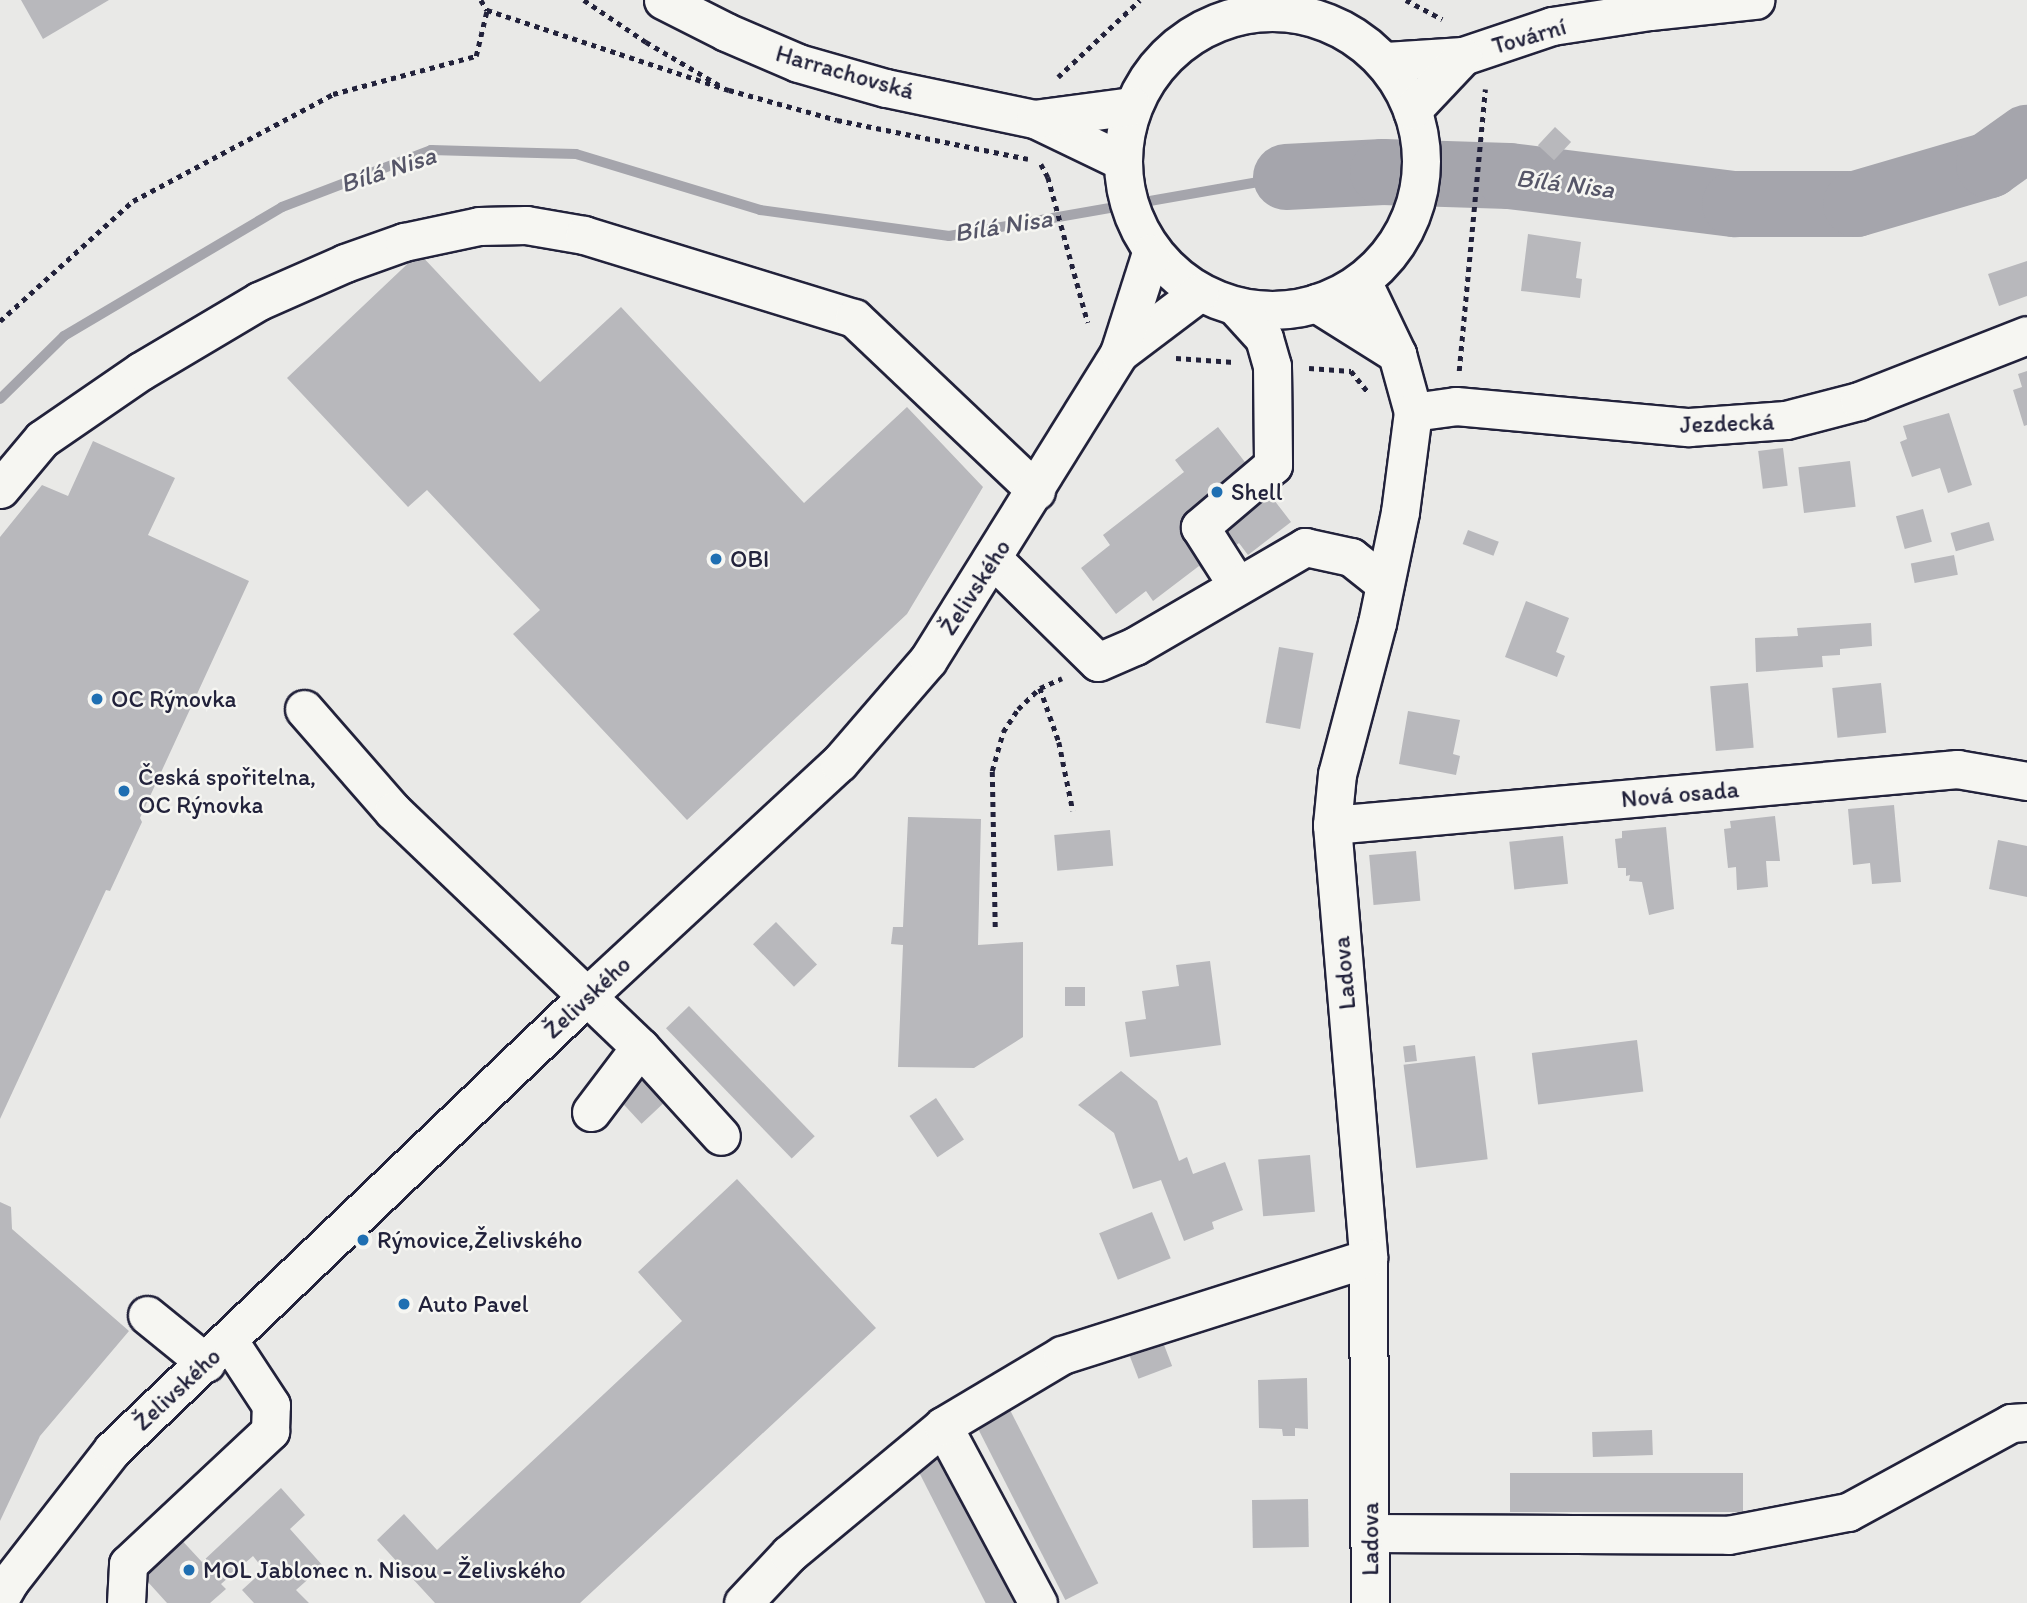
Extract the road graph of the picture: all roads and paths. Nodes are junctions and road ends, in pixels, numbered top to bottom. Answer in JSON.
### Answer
{"nodes":[{"id":1,"x":481,"y":0,"type":"edge"},
{"id":2,"x":584,"y":0,"type":"edge"},
{"id":3,"x":663,"y":0,"type":"edge"},
{"id":4,"x":1140,"y":0,"type":"edge"},
{"id":5,"x":1200,"y":0,"type":"edge"},
{"id":6,"x":1406,"y":0,"type":"edge"},
{"id":7,"x":1755,"y":0,"type":"edge"},
{"id":8,"x":1272,"y":6,"type":"edge"},
{"id":9,"x":487,"y":10,"type":"junction"},
{"id":10,"x":1448,"y":23,"type":"dead end"},
{"id":11,"x":1187,"y":37,"type":"junction"},
{"id":12,"x":1463,"y":56,"type":"junction"},
{"id":13,"x":1387,"y":61,"type":"junction"},
{"id":14,"x":1485,"y":89,"type":"dead end"},
{"id":15,"x":729,"y":90,"type":"junction"},
{"id":16,"x":1132,"y":106,"type":"junction"},
{"id":17,"x":1035,"y":119,"type":"junction"},
{"id":18,"x":1416,"y":126,"type":"junction"},
{"id":19,"x":1122,"y":161,"type":"junction"},
{"id":20,"x":1146,"y":245,"type":"junction"},
{"id":21,"x":1363,"y":283,"type":"junction"},
{"id":22,"x":1200,"y":292,"type":"junction"},
{"id":23,"x":1316,"y":303,"type":"junction"},
{"id":24,"x":1236,"y":306,"type":"junction"},
{"id":25,"x":0,"y":321,"type":"edge"},
{"id":26,"x":2027,"y":335,"type":"edge"},
{"id":27,"x":1107,"y":343,"type":"junction"},
{"id":28,"x":1397,"y":354,"type":"junction"},
{"id":29,"x":1164,"y":357,"type":"dead end"},
{"id":30,"x":1272,"y":366,"type":"junction"},
{"id":31,"x":1456,"y":406,"type":"junction"},
{"id":32,"x":1413,"y":412,"type":"junction"},
{"id":33,"x":0,"y":489,"type":"edge"},
{"id":34,"x":1036,"y":491,"type":"junction"},
{"id":35,"x":992,"y":558,"type":"junction"},
{"id":36,"x":1385,"y":584,"type":"junction"},
{"id":37,"x":1237,"y":585,"type":"junction"},
{"id":38,"x":1098,"y":662,"type":"junction"},
{"id":39,"x":1040,"y":688,"type":"junction"},
{"id":40,"x":304,"y":709,"type":"dead end"},
{"id":41,"x":2027,"y":781,"type":"edge"},
{"id":42,"x":1073,"y":811,"type":"dead end"},
{"id":43,"x":1332,"y":825,"type":"junction"},
{"id":44,"x":995,"y":927,"type":"dead end"},
{"id":45,"x":586,"y":997,"type":"junction"},
{"id":46,"x":640,"y":1047,"type":"junction"},
{"id":47,"x":591,"y":1112,"type":"dead end"},
{"id":48,"x":721,"y":1136,"type":"dead end"},
{"id":49,"x":1368,"y":1258,"type":"junction"},
{"id":50,"x":147,"y":1315,"type":"dead end"},
{"id":51,"x":217,"y":1352,"type":"junction"},
{"id":52,"x":2027,"y":1422,"type":"edge"},
{"id":53,"x":943,"y":1426,"type":"junction"},
{"id":54,"x":1370,"y":1533,"type":"junction"},
{"id":55,"x":0,"y":1598,"type":"edge"},
{"id":56,"x":126,"y":1603,"type":"edge"},
{"id":57,"x":743,"y":1603,"type":"edge"},
{"id":58,"x":1038,"y":1603,"type":"edge"},
{"id":59,"x":1370,"y":1603,"type":"edge"}],
"edges":[{"from":1,"to":9,"type":"path"},
{"from":2,"to":15,"type":"path"},
{"from":3,"to":17,"type":"street","name":"Harrachovská"},
{"from":4,"to":17,"type":"path"},
{"from":5,"to":11,"type":"street"},
{"from":6,"to":10,"type":"path"},
{"from":7,"to":12,"type":"street","name":"Tovární"},
{"from":8,"to":11,"type":"street"},
{"from":8,"to":13,"type":"street"},
{"from":9,"to":15,"type":"path"},
{"from":9,"to":25,"type":"path"},
{"from":11,"to":16,"type":"street"},
{"from":12,"to":13,"type":"street","name":"Tovární"},
{"from":12,"to":18,"type":"street"},
{"from":13,"to":18,"type":"street"},
{"from":14,"to":31,"type":"path"},
{"from":15,"to":27,"type":"path"},
{"from":16,"to":17,"type":"street","name":"Harrachovská"},
{"from":16,"to":19,"type":"street"},
{"from":17,"to":19,"type":"street","name":"Harrachovská"},
{"from":18,"to":21,"type":"street"},
{"from":19,"to":20,"type":"street"},
{"from":20,"to":22,"type":"street"},
{"from":20,"to":27,"type":"street","name":"Želivského"},
{"from":21,"to":23,"type":"street"},
{"from":21,"to":28,"type":"street","name":"Ladova"},
{"from":22,"to":24,"type":"street"},
{"from":22,"to":27,"type":"street","name":"Želivského"},
{"from":23,"to":24,"type":"street"},
{"from":23,"to":28,"type":"street"},
{"from":24,"to":30,"type":"street"},
{"from":26,"to":31,"type":"street","name":"Jezdecká"},
{"from":27,"to":34,"type":"street","name":"Želivského"},
{"from":28,"to":32,"type":"street","name":"Ladova"},
{"from":29,"to":30,"type":"path"},
{"from":30,"to":37,"type":"street"},
{"from":31,"to":32,"type":"street","name":"Jezdecká"},
{"from":32,"to":36,"type":"street","name":"Ladova"},
{"from":33,"to":34,"type":"street"},
{"from":34,"to":35,"type":"street","name":"Želivského"},
{"from":35,"to":38,"type":"street"},
{"from":35,"to":45,"type":"street","name":"Želivského"},
{"from":36,"to":37,"type":"street"},
{"from":36,"to":43,"type":"street","name":"Ladova"},
{"from":37,"to":38,"type":"street"},
{"from":38,"to":39,"type":"path"},
{"from":39,"to":42,"type":"path"},
{"from":39,"to":44,"type":"path"},
{"from":40,"to":45,"type":"street"},
{"from":41,"to":43,"type":"street","name":"Nová osada"},
{"from":43,"to":49,"type":"street","name":"Ladova"},
{"from":45,"to":46,"type":"street"},
{"from":45,"to":51,"type":"street","name":"Želivského"},
{"from":46,"to":47,"type":"street"},
{"from":46,"to":48,"type":"street"},
{"from":49,"to":53,"type":"street"},
{"from":49,"to":54,"type":"street","name":"Ladova"},
{"from":50,"to":51,"type":"street"},
{"from":51,"to":55,"type":"street","name":"Želivského"},
{"from":51,"to":56,"type":"street"},
{"from":52,"to":54,"type":"street"},
{"from":53,"to":57,"type":"street"},
{"from":53,"to":58,"type":"street"},
{"from":54,"to":59,"type":"street","name":"Ladova"}]}
